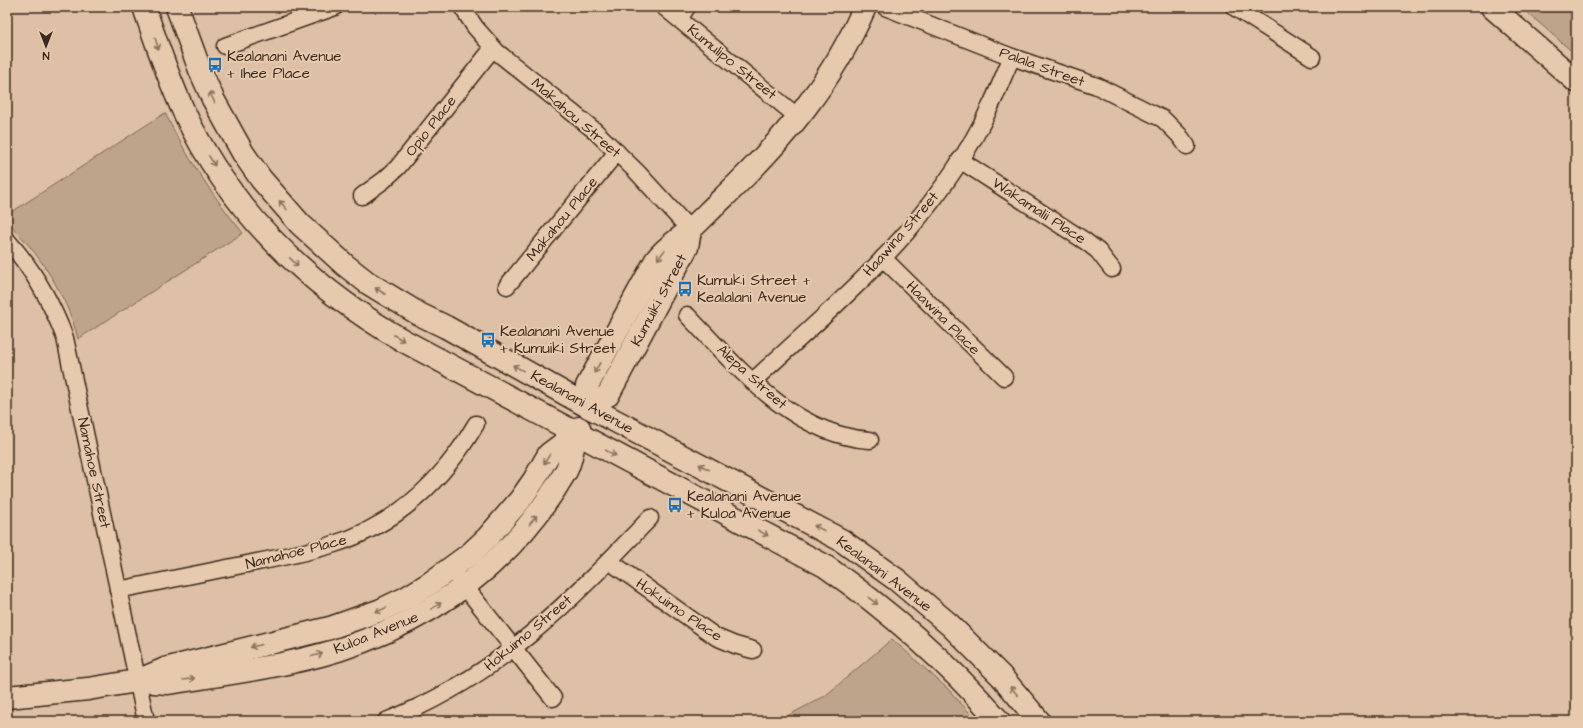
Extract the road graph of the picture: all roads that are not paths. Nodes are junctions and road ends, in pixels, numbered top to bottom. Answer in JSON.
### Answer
{"nodes":[{"id":1,"x":144,"y":7,"type":"edge"},
{"id":2,"x":177,"y":7,"type":"edge"},
{"id":3,"x":335,"y":7,"type":"edge"},
{"id":4,"x":462,"y":7,"type":"edge"},
{"id":5,"x":664,"y":7,"type":"edge"},
{"id":6,"x":865,"y":7,"type":"edge"},
{"id":7,"x":886,"y":7,"type":"edge"},
{"id":8,"x":1234,"y":7,"type":"edge"},
{"id":9,"x":1492,"y":7,"type":"edge"},
{"id":10,"x":683,"y":13,"type":"edge"},
{"id":11,"x":225,"y":46,"type":"dead end"},
{"id":12,"x":493,"y":48,"type":"junction"},
{"id":13,"x":1012,"y":57,"type":"junction"},
{"id":14,"x":1312,"y":57,"type":"dead end"},
{"id":15,"x":1576,"y":81,"type":"edge"},
{"id":16,"x":799,"y":118,"type":"junction"},
{"id":17,"x":1186,"y":146,"type":"dead end"},
{"id":18,"x":617,"y":152,"type":"junction"},
{"id":19,"x":960,"y":160,"type":"junction"},
{"id":20,"x":362,"y":196,"type":"dead end"},
{"id":21,"x":690,"y":230,"type":"junction"},
{"id":22,"x":7,"y":240,"type":"edge"},
{"id":23,"x":883,"y":258,"type":"junction"},
{"id":24,"x":1112,"y":269,"type":"dead end"},
{"id":25,"x":507,"y":286,"type":"dead end"},
{"id":26,"x":687,"y":316,"type":"dead end"},
{"id":27,"x":1004,"y":378,"type":"dead end"},
{"id":28,"x":753,"y":381,"type":"junction"},
{"id":29,"x":589,"y":407,"type":"junction"},
{"id":30,"x":476,"y":424,"type":"dead end"},
{"id":31,"x":576,"y":434,"type":"junction"},
{"id":32,"x":870,"y":440,"type":"dead end"},
{"id":33,"x":650,"y":518,"type":"dead end"},
{"id":34,"x":609,"y":561,"type":"junction"},
{"id":35,"x":451,"y":569,"type":"junction"},
{"id":36,"x":465,"y":587,"type":"junction"},
{"id":37,"x":118,"y":590,"type":"junction"},
{"id":38,"x":513,"y":649,"type":"junction"},
{"id":39,"x":753,"y":650,"type":"dead end"},
{"id":40,"x":137,"y":681,"type":"junction"},
{"id":41,"x":7,"y":697,"type":"edge"},
{"id":42,"x":553,"y":698,"type":"dead end"},
{"id":43,"x":146,"y":721,"type":"edge"},
{"id":44,"x":386,"y":721,"type":"edge"},
{"id":45,"x":999,"y":721,"type":"edge"},
{"id":46,"x":1039,"y":721,"type":"edge"}],
"edges":[{"from":1,"to":31,"type":"street","name":"Kealanani Avenue","one_way":true},
{"from":29,"to":2,"type":"street","name":"Kealanani Avenue","one_way":true},
{"from":3,"to":11,"type":"street"},
{"from":4,"to":12,"type":"street","name":"Makahou Street"},
{"from":5,"to":10,"type":"street","name":"Kumulipo Street"},
{"from":6,"to":16,"type":"street","name":"Kumuiki Street"},
{"from":7,"to":13,"type":"street","name":"Palala Street"},
{"from":8,"to":14,"type":"street"},
{"from":9,"to":15,"type":"street"},
{"from":10,"to":16,"type":"street","name":"Kumulipo Street"},
{"from":12,"to":18,"type":"street","name":"Makahou Street"},
{"from":12,"to":20,"type":"street","name":"Opio Place"},
{"from":13,"to":17,"type":"street","name":"Palala Street"},
{"from":13,"to":19,"type":"street","name":"Haawina Street"},
{"from":16,"to":21,"type":"street","name":"Kumuiki Street"},
{"from":18,"to":21,"type":"street","name":"Makahou Street"},
{"from":18,"to":25,"type":"street","name":"Makahou Place"},
{"from":19,"to":23,"type":"street","name":"Haawina Street"},
{"from":19,"to":24,"type":"street","name":"Wakamalii Place"},
{"from":21,"to":29,"type":"street","name":"Kumuiki Street"},
{"from":22,"to":37,"type":"street","name":"Namahoe Street"},
{"from":23,"to":27,"type":"street","name":"Haawina Place"},
{"from":23,"to":28,"type":"street","name":"Haawina Street"},
{"from":26,"to":28,"type":"street","name":"Alepa Street"},
{"from":28,"to":32,"type":"street","name":"Alepa Street"},
{"from":29,"to":31,"type":"street","name":"Kuloa Avenue"},
{"from":46,"to":29,"type":"street","name":"Kealanani Avenue","one_way":true},
{"from":30,"to":37,"type":"street","name":"Namahoe Place"},
{"from":31,"to":35,"type":"street","name":"Kuloa Avenue","one_way":true},
{"from":36,"to":31,"type":"street","name":"Kuloa Avenue","one_way":true},
{"from":31,"to":45,"type":"street","name":"Kealanani Avenue","one_way":true},
{"from":33,"to":34,"type":"street","name":"Hokuimo Street"},
{"from":34,"to":38,"type":"street","name":"Hokuimo Street"},
{"from":34,"to":39,"type":"street","name":"Hokuimo Place"},
{"from":35,"to":36,"type":"street"},
{"from":35,"to":40,"type":"street","name":"Kuloa Avenue","one_way":true},
{"from":36,"to":38,"type":"street"},
{"from":40,"to":36,"type":"street","name":"Kuloa Avenue","one_way":true},
{"from":37,"to":40,"type":"street","name":"Namahoe Street"},
{"from":38,"to":42,"type":"street"},
{"from":38,"to":44,"type":"street","name":"Hokuimo Street"},
{"from":40,"to":41,"type":"street","name":"Kuloa Avenue"},
{"from":40,"to":43,"type":"street","name":"Namahoe Street"}]}
